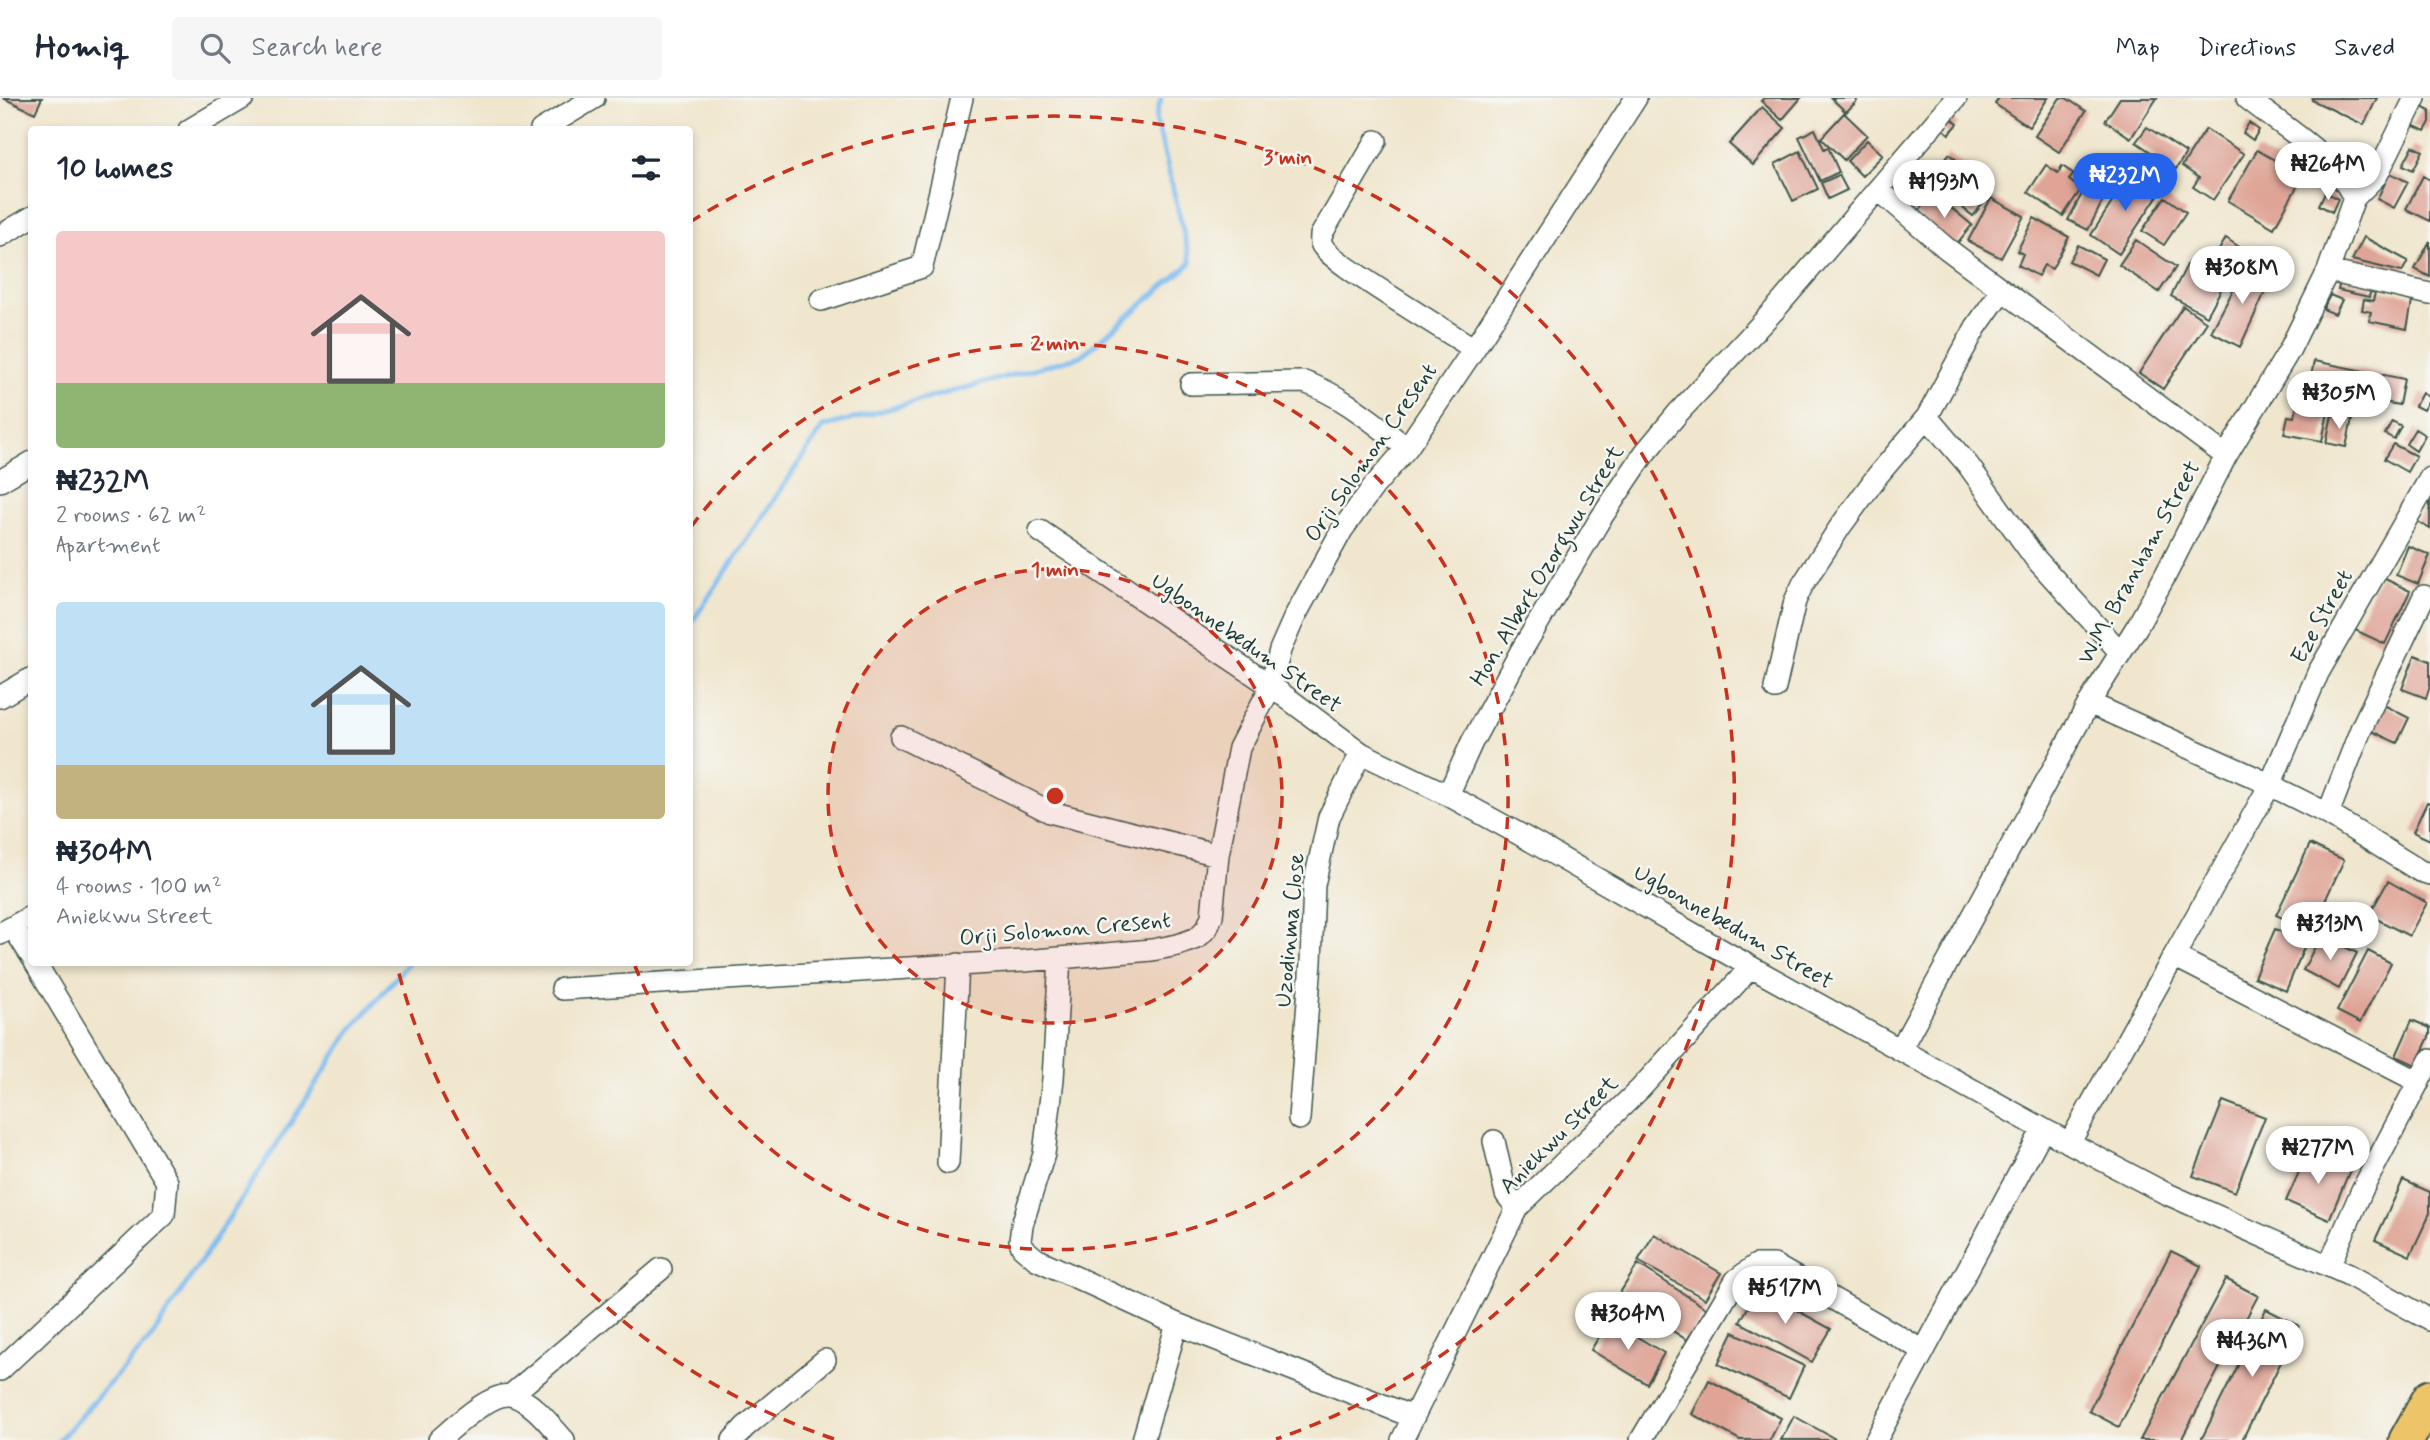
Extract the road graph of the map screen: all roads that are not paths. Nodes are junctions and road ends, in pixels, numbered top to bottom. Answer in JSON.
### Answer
{"nodes":[{"id":1,"x":243,"y":98,"type":"edge"},
{"id":2,"x":594,"y":98,"type":"edge"},
{"id":3,"x":962,"y":98,"type":"edge"},
{"id":4,"x":1636,"y":98,"type":"edge"},
{"id":5,"x":1956,"y":98,"type":"edge"},
{"id":6,"x":2247,"y":98,"type":"edge"},
{"id":7,"x":2414,"y":98,"type":"edge"},
{"id":8,"x":196,"y":126,"type":"edge"},
{"id":9,"x":548,"y":126,"type":"edge"},
{"id":10,"x":1376,"y":141,"type":"dead end"},
{"id":11,"x":1879,"y":190,"type":"junction"},
{"id":12,"x":2354,"y":198,"type":"junction"},
{"id":13,"x":28,"y":219,"type":"edge"},
{"id":14,"x":0,"y":236,"type":"edge"},
{"id":15,"x":2328,"y":271,"type":"junction"},
{"id":16,"x":2002,"y":290,"type":"junction"},
{"id":17,"x":2430,"y":294,"type":"edge"},
{"id":18,"x":821,"y":300,"type":"dead end"},
{"id":19,"x":1474,"y":349,"type":"junction"},
{"id":20,"x":1191,"y":384,"type":"dead end"},
{"id":21,"x":1927,"y":417,"type":"junction"},
{"id":22,"x":1407,"y":448,"type":"junction"},
{"id":23,"x":2226,"y":456,"type":"junction"},
{"id":24,"x":28,"y":464,"type":"edge"},
{"id":25,"x":2430,"y":478,"type":"edge"},
{"id":26,"x":0,"y":481,"type":"edge"},
{"id":27,"x":1040,"y":531,"type":"dead end"},
{"id":28,"x":2424,"y":596,"type":"dead end"},
{"id":29,"x":2120,"y":652,"type":"junction"},
{"id":30,"x":28,"y":680,"type":"edge"},
{"id":31,"x":1271,"y":685,"type":"junction"},
{"id":32,"x":1775,"y":688,"type":"dead end"},
{"id":33,"x":0,"y":697,"type":"edge"},
{"id":34,"x":2089,"y":703,"type":"junction"},
{"id":35,"x":901,"y":737,"type":"dead end"},
{"id":36,"x":1360,"y":753,"type":"junction"},
{"id":37,"x":2270,"y":785,"type":"junction"},
{"id":38,"x":1448,"y":796,"type":"junction"},
{"id":39,"x":2328,"y":814,"type":"junction"},
{"id":40,"x":1218,"y":855,"type":"junction"},
{"id":41,"x":2430,"y":874,"type":"edge"},
{"id":42,"x":15,"y":926,"type":"edge"},
{"id":43,"x":28,"y":950,"type":"edge"},
{"id":44,"x":2174,"y":956,"type":"junction"},
{"id":45,"x":1060,"y":958,"type":"junction"},
{"id":46,"x":958,"y":964,"type":"junction"},
{"id":47,"x":37,"y":966,"type":"edge"},
{"id":48,"x":1751,"y":967,"type":"junction"},
{"id":49,"x":562,"y":989,"type":"dead end"},
{"id":50,"x":1900,"y":1049,"type":"junction"},
{"id":51,"x":2430,"y":1060,"type":"edge"},
{"id":52,"x":2419,"y":1082,"type":"junction"},
{"id":53,"x":1299,"y":1119,"type":"dead end"},
{"id":54,"x":2043,"y":1129,"type":"junction"},
{"id":55,"x":1494,"y":1141,"type":"dead end"},
{"id":56,"x":2070,"y":1142,"type":"junction"},
{"id":57,"x":948,"y":1163,"type":"dead end"},
{"id":58,"x":1517,"y":1208,"type":"junction"},
{"id":59,"x":2329,"y":1266,"type":"junction"},
{"id":60,"x":661,"y":1269,"type":"dead end"},
{"id":61,"x":2430,"y":1320,"type":"edge"},
{"id":62,"x":1177,"y":1324,"type":"junction"},
{"id":63,"x":1924,"y":1351,"type":"junction"},
{"id":64,"x":825,"y":1360,"type":"dead end"},
{"id":65,"x":0,"y":1370,"type":"edge"},
{"id":66,"x":511,"y":1395,"type":"junction"},
{"id":67,"x":2430,"y":1397,"type":"edge"},
{"id":68,"x":1413,"y":1417,"type":"junction"},
{"id":69,"x":439,"y":1440,"type":"edge"},
{"id":70,"x":564,"y":1440,"type":"edge"},
{"id":71,"x":733,"y":1440,"type":"edge"},
{"id":72,"x":1143,"y":1440,"type":"edge"},
{"id":73,"x":1402,"y":1440,"type":"edge"},
{"id":74,"x":1641,"y":1440,"type":"edge"},
{"id":75,"x":1876,"y":1440,"type":"edge"},
{"id":76,"x":2406,"y":1440,"type":"edge"}],
"edges":[{"from":1,"to":8,"type":"street"},
{"from":2,"to":9,"type":"street"},
{"from":3,"to":18,"type":"street"},
{"from":4,"to":19,"type":"street","name":"Orji Solomon Cresent"},
{"from":5,"to":11,"type":"street","name":"Hon. Albert Ozorgwu Street"},
{"from":6,"to":12,"type":"street"},
{"from":7,"to":12,"type":"street","name":"W.M. Branham Street"},
{"from":10,"to":19,"type":"street"},
{"from":11,"to":16,"type":"street"},
{"from":11,"to":38,"type":"street","name":"Hon. Albert Ozorgwu Street"},
{"from":12,"to":15,"type":"street","name":"W.M. Branham Street"},
{"from":13,"to":14,"type":"street"},
{"from":15,"to":17,"type":"street"},
{"from":15,"to":23,"type":"street","name":"W.M. Branham Street"},
{"from":16,"to":21,"type":"street"},
{"from":16,"to":23,"type":"street"},
{"from":19,"to":22,"type":"street","name":"Orji Solomon Cresent"},
{"from":20,"to":22,"type":"street"},
{"from":21,"to":29,"type":"street"},
{"from":21,"to":32,"type":"street"},
{"from":22,"to":31,"type":"street","name":"Orji Solomon Cresent"},
{"from":23,"to":29,"type":"street","name":"W.M. Branham Street"},
{"from":24,"to":26,"type":"street"},
{"from":25,"to":37,"type":"street","name":"Eze Street"},
{"from":27,"to":31,"type":"street","name":"Ugbonnebedum Street"},
{"from":28,"to":39,"type":"street"},
{"from":29,"to":34,"type":"street","name":"W.M. Branham Street"},
{"from":30,"to":33,"type":"street"},
{"from":31,"to":36,"type":"street","name":"Ugbonnebedum Street"},
{"from":31,"to":40,"type":"street","name":"Orji Solomon Cresent"},
{"from":34,"to":37,"type":"street"},
{"from":34,"to":50,"type":"street","name":"W.M. Branham Street"},
{"from":35,"to":40,"type":"street"},
{"from":36,"to":38,"type":"street","name":"Ugbonnebedum Street"},
{"from":36,"to":53,"type":"street","name":"Uzodinma Close"},
{"from":37,"to":39,"type":"street"},
{"from":37,"to":44,"type":"street","name":"Eze Street"},
{"from":38,"to":48,"type":"street","name":"Ugbonnebedum Street"},
{"from":39,"to":41,"type":"street"},
{"from":40,"to":45,"type":"street","name":"Orji Solomon Cresent"},
{"from":42,"to":43,"type":"street"},
{"from":44,"to":52,"type":"street"},
{"from":44,"to":56,"type":"street","name":"Eze Street"},
{"from":45,"to":46,"type":"street","name":"Orji Solomon Cresent"},
{"from":45,"to":62,"type":"street"},
{"from":46,"to":49,"type":"street","name":"Orji Solomon Cresent"},
{"from":46,"to":57,"type":"street"},
{"from":47,"to":65,"type":"street"},
{"from":48,"to":50,"type":"street","name":"Ugbonnebedum Street"},
{"from":48,"to":58,"type":"street","name":"Aniekwu Street"},
{"from":50,"to":54,"type":"street","name":"Ugbonnebedum Street"},
{"from":51,"to":52,"type":"street"},
{"from":52,"to":59,"type":"street"},
{"from":54,"to":56,"type":"street","name":"Ugbonnebedum Street"},
{"from":54,"to":63,"type":"street"},
{"from":55,"to":58,"type":"street"},
{"from":56,"to":59,"type":"street","name":"Ugbonnebedum Street"},
{"from":58,"to":68,"type":"street","name":"Aniekwu Street"},
{"from":59,"to":61,"type":"street","name":"Ugbonnebedum Street"},
{"from":60,"to":66,"type":"street"},
{"from":62,"to":68,"type":"street"},
{"from":62,"to":72,"type":"street"},
{"from":63,"to":74,"type":"street"},
{"from":63,"to":75,"type":"street"},
{"from":64,"to":71,"type":"street"},
{"from":66,"to":69,"type":"street"},
{"from":66,"to":70,"type":"street"},
{"from":67,"to":76,"type":"highway"},
{"from":68,"to":73,"type":"street","name":"Aniekwu Street"}]}
